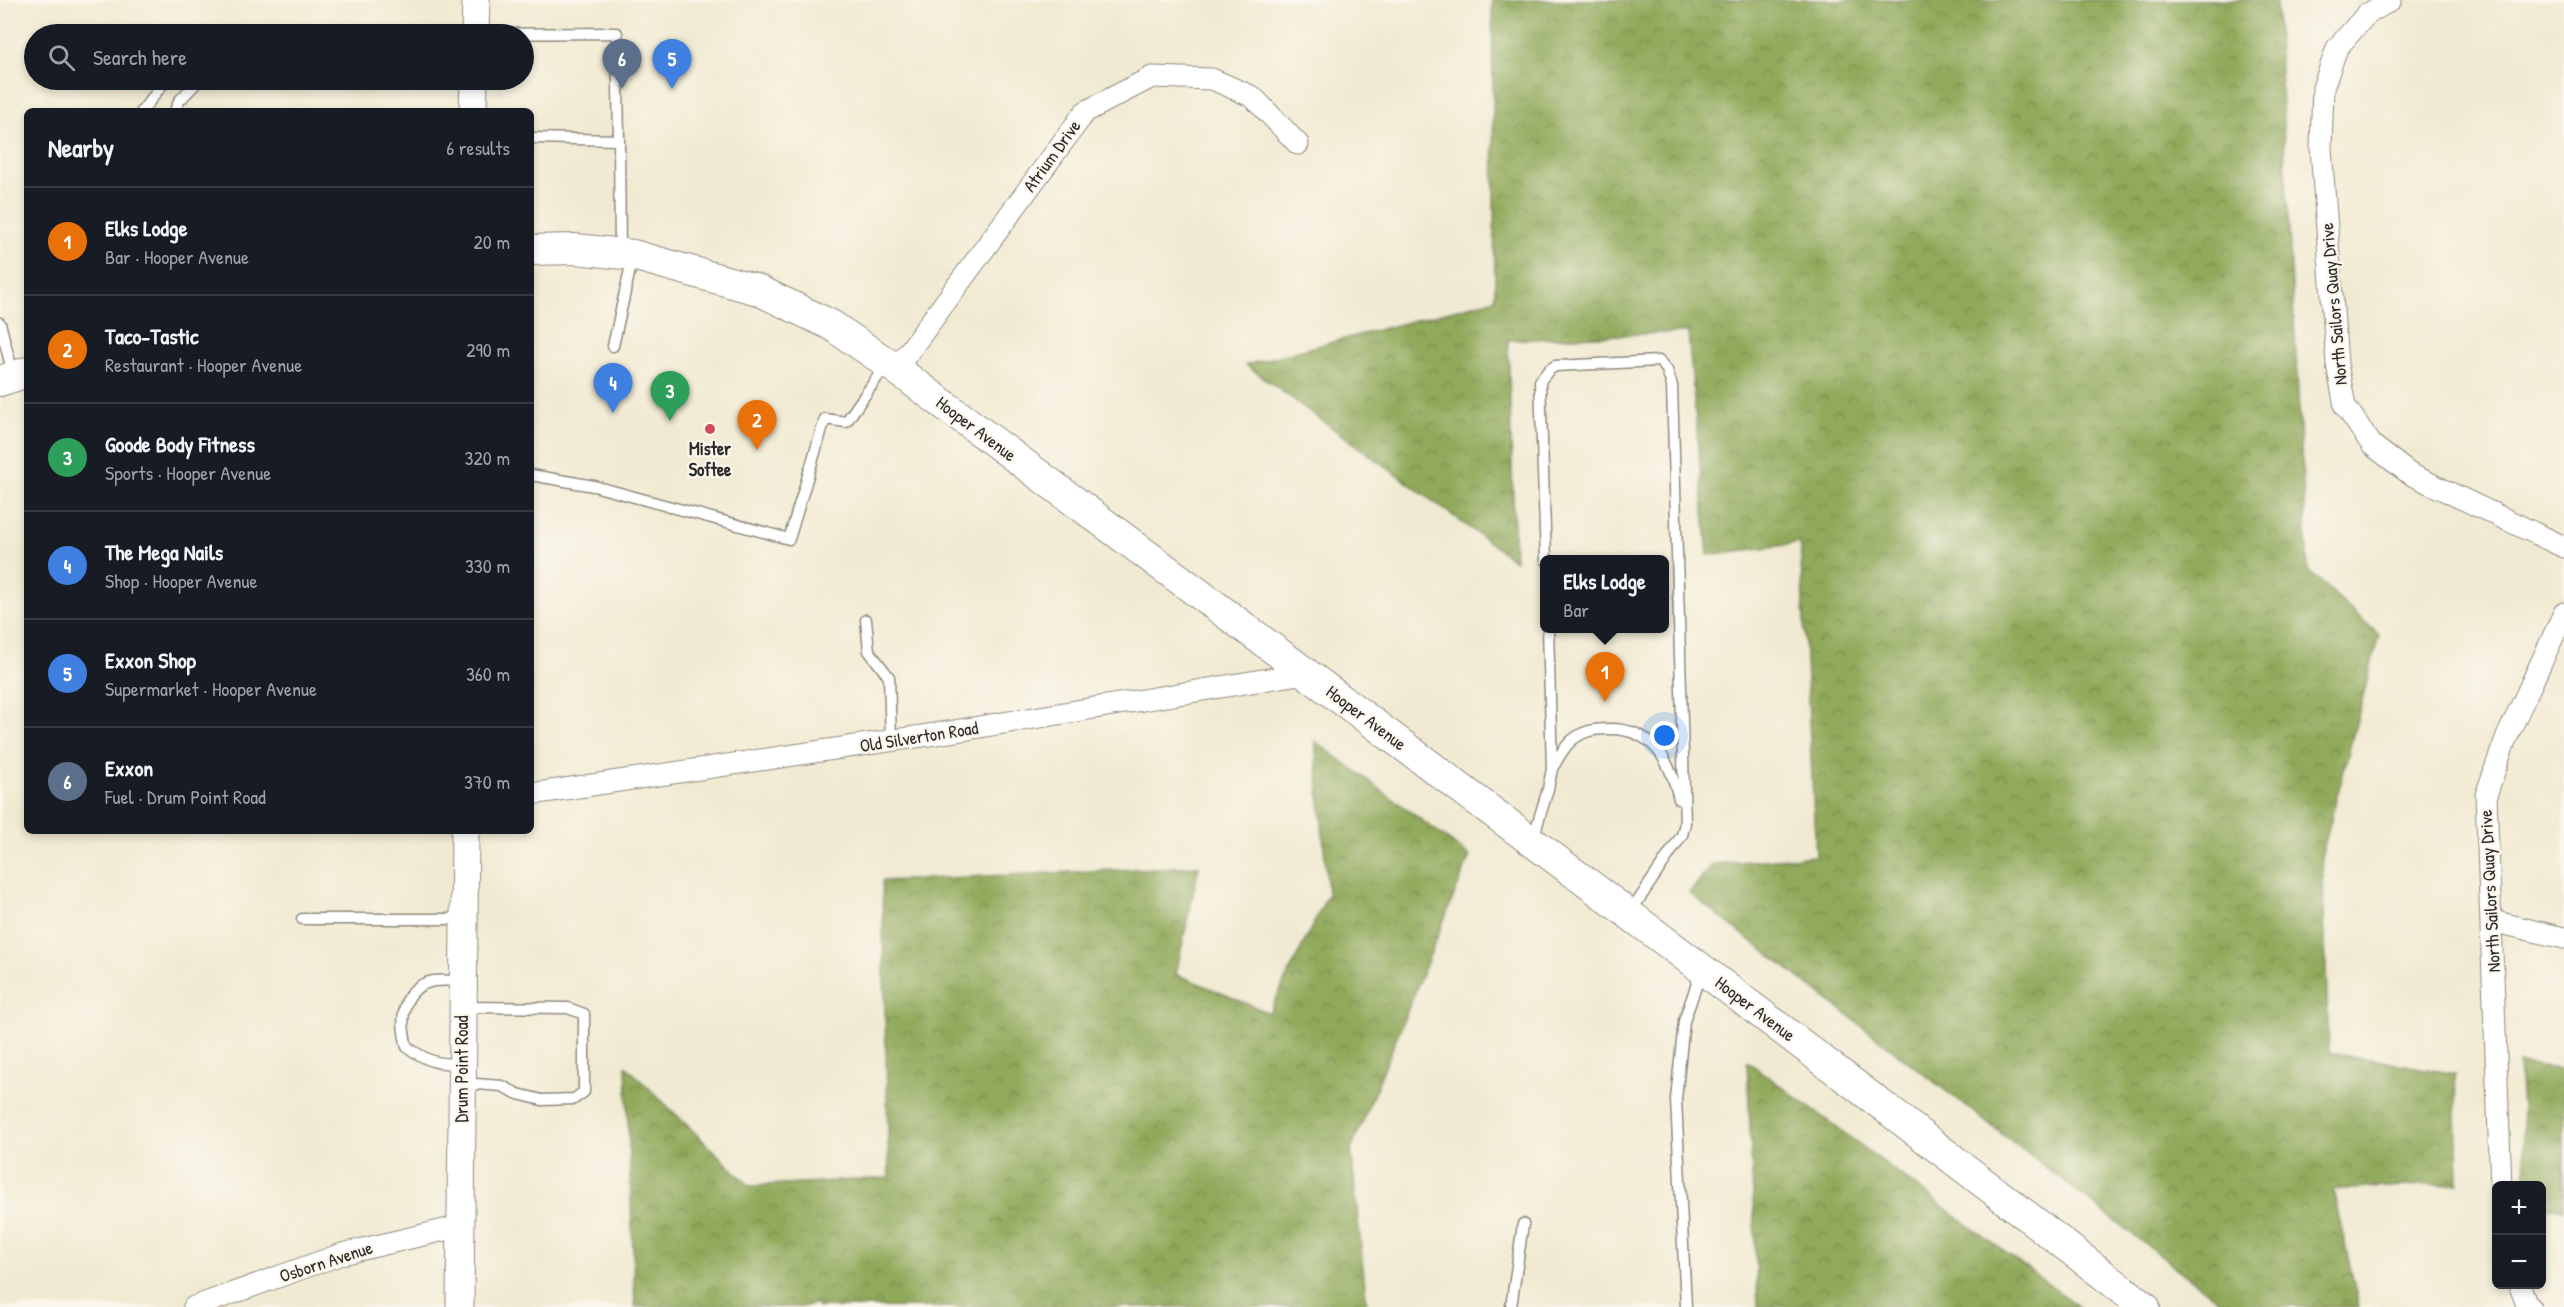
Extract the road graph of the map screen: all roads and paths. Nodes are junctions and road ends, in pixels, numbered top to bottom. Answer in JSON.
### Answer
{"nodes":[{"id":1,"x":476,"y":0,"type":"edge"},
{"id":2,"x":2391,"y":0,"type":"edge"},
{"id":3,"x":475,"y":24,"type":"edge"},
{"id":4,"x":534,"y":34,"type":"edge"},
{"id":5,"x":158,"y":90,"type":"edge"},
{"id":6,"x":189,"y":90,"type":"edge"},
{"id":7,"x":474,"y":90,"type":"edge"},
{"id":8,"x":144,"y":108,"type":"edge"},
{"id":9,"x":176,"y":108,"type":"edge"},
{"id":10,"x":473,"y":108,"type":"edge"},
{"id":11,"x":534,"y":138,"type":"edge"},
{"id":12,"x":619,"y":140,"type":"junction"},
{"id":13,"x":1298,"y":144,"type":"dead end"},
{"id":14,"x":534,"y":250,"type":"edge"},
{"id":15,"x":627,"y":255,"type":"junction"},
{"id":16,"x":0,"y":323,"type":"edge"},
{"id":17,"x":613,"y":346,"type":"dead end"},
{"id":18,"x":891,"y":366,"type":"junction"},
{"id":19,"x":13,"y":377,"type":"edge"},
{"id":20,"x":534,"y":476,"type":"edge"},
{"id":21,"x":2564,"y":547,"type":"edge"},
{"id":22,"x":1546,"y":555,"type":"edge"},
{"id":23,"x":2564,"y":613,"type":"edge"},
{"id":24,"x":866,"y":620,"type":"dead end"},
{"id":25,"x":1548,"y":633,"type":"edge"},
{"id":26,"x":1305,"y":673,"type":"junction"},
{"id":27,"x":891,"y":741,"type":"junction"},
{"id":28,"x":1552,"y":769,"type":"junction"},
{"id":29,"x":534,"y":794,"type":"edge"},
{"id":30,"x":1685,"y":823,"type":"junction"},
{"id":31,"x":465,"y":834,"type":"edge"},
{"id":32,"x":1532,"y":842,"type":"junction"},
{"id":33,"x":1629,"y":915,"type":"junction"},
{"id":34,"x":302,"y":919,"type":"dead end"},
{"id":35,"x":464,"y":919,"type":"junction"},
{"id":36,"x":2492,"y":921,"type":"junction"},
{"id":37,"x":2564,"y":938,"type":"edge"},
{"id":38,"x":1702,"y":969,"type":"junction"},
{"id":39,"x":463,"y":994,"type":"junction"},
{"id":40,"x":462,"y":1073,"type":"junction"},
{"id":41,"x":2501,"y":1181,"type":"edge"},
{"id":42,"x":1523,"y":1224,"type":"dead end"},
{"id":43,"x":461,"y":1226,"type":"junction"},
{"id":44,"x":2521,"y":1289,"type":"edge"},
{"id":45,"x":194,"y":1307,"type":"edge"},
{"id":46,"x":460,"y":1307,"type":"edge"},
{"id":47,"x":1511,"y":1307,"type":"edge"},
{"id":48,"x":1686,"y":1307,"type":"edge"},
{"id":49,"x":2145,"y":1307,"type":"edge"},
{"id":50,"x":2530,"y":1307,"type":"edge"}],
"edges":[{"from":1,"to":3,"type":"street"},
{"from":2,"to":21,"type":"street","name":"North Sailors Quay Drive"},
{"from":4,"to":12,"type":"lane"},
{"from":5,"to":8,"type":"lane"},
{"from":6,"to":9,"type":"lane"},
{"from":7,"to":10,"type":"street"},
{"from":11,"to":12,"type":"lane"},
{"from":12,"to":15,"type":"lane"},
{"from":13,"to":18,"type":"street","name":"Atrium Drive"},
{"from":14,"to":15,"type":"main road","name":"Hooper Avenue"},
{"from":15,"to":17,"type":"lane"},
{"from":15,"to":18,"type":"main road","name":"Hooper Avenue"},
{"from":16,"to":19,"type":"lane"},
{"from":18,"to":20,"type":"lane"},
{"from":18,"to":26,"type":"main road","name":"Hooper Avenue"},
{"from":22,"to":30,"type":"lane"},
{"from":23,"to":36,"type":"street","name":"North Sailors Quay Drive"},
{"from":24,"to":27,"type":"lane"},
{"from":25,"to":28,"type":"lane"},
{"from":26,"to":27,"type":"street","name":"Old Silverton Road"},
{"from":26,"to":32,"type":"main road","name":"Hooper Avenue"},
{"from":27,"to":29,"type":"street","name":"Old Silverton Road"},
{"from":28,"to":30,"type":"lane"},
{"from":28,"to":32,"type":"lane"},
{"from":30,"to":33,"type":"lane"},
{"from":31,"to":35,"type":"street","name":"Drum Point Road"},
{"from":32,"to":33,"type":"main road","name":"Hooper Avenue"},
{"from":33,"to":38,"type":"main road","name":"Hooper Avenue"},
{"from":34,"to":35,"type":"lane"},
{"from":35,"to":39,"type":"street","name":"Drum Point Road"},
{"from":36,"to":37,"type":"street"},
{"from":36,"to":41,"type":"street","name":"North Sailors Quay Drive"},
{"from":38,"to":48,"type":"lane"},
{"from":38,"to":49,"type":"main road","name":"Hooper Avenue"},
{"from":39,"to":40,"type":"street","name":"Drum Point Road"},
{"from":39,"to":40,"type":"lane"},
{"from":39,"to":40,"type":"lane"},
{"from":40,"to":43,"type":"street","name":"Drum Point Road"},
{"from":42,"to":47,"type":"lane"},
{"from":43,"to":45,"type":"street","name":"Osborn Avenue"},
{"from":43,"to":46,"type":"street","name":"Drum Point Road"},
{"from":44,"to":50,"type":"street"}]}
